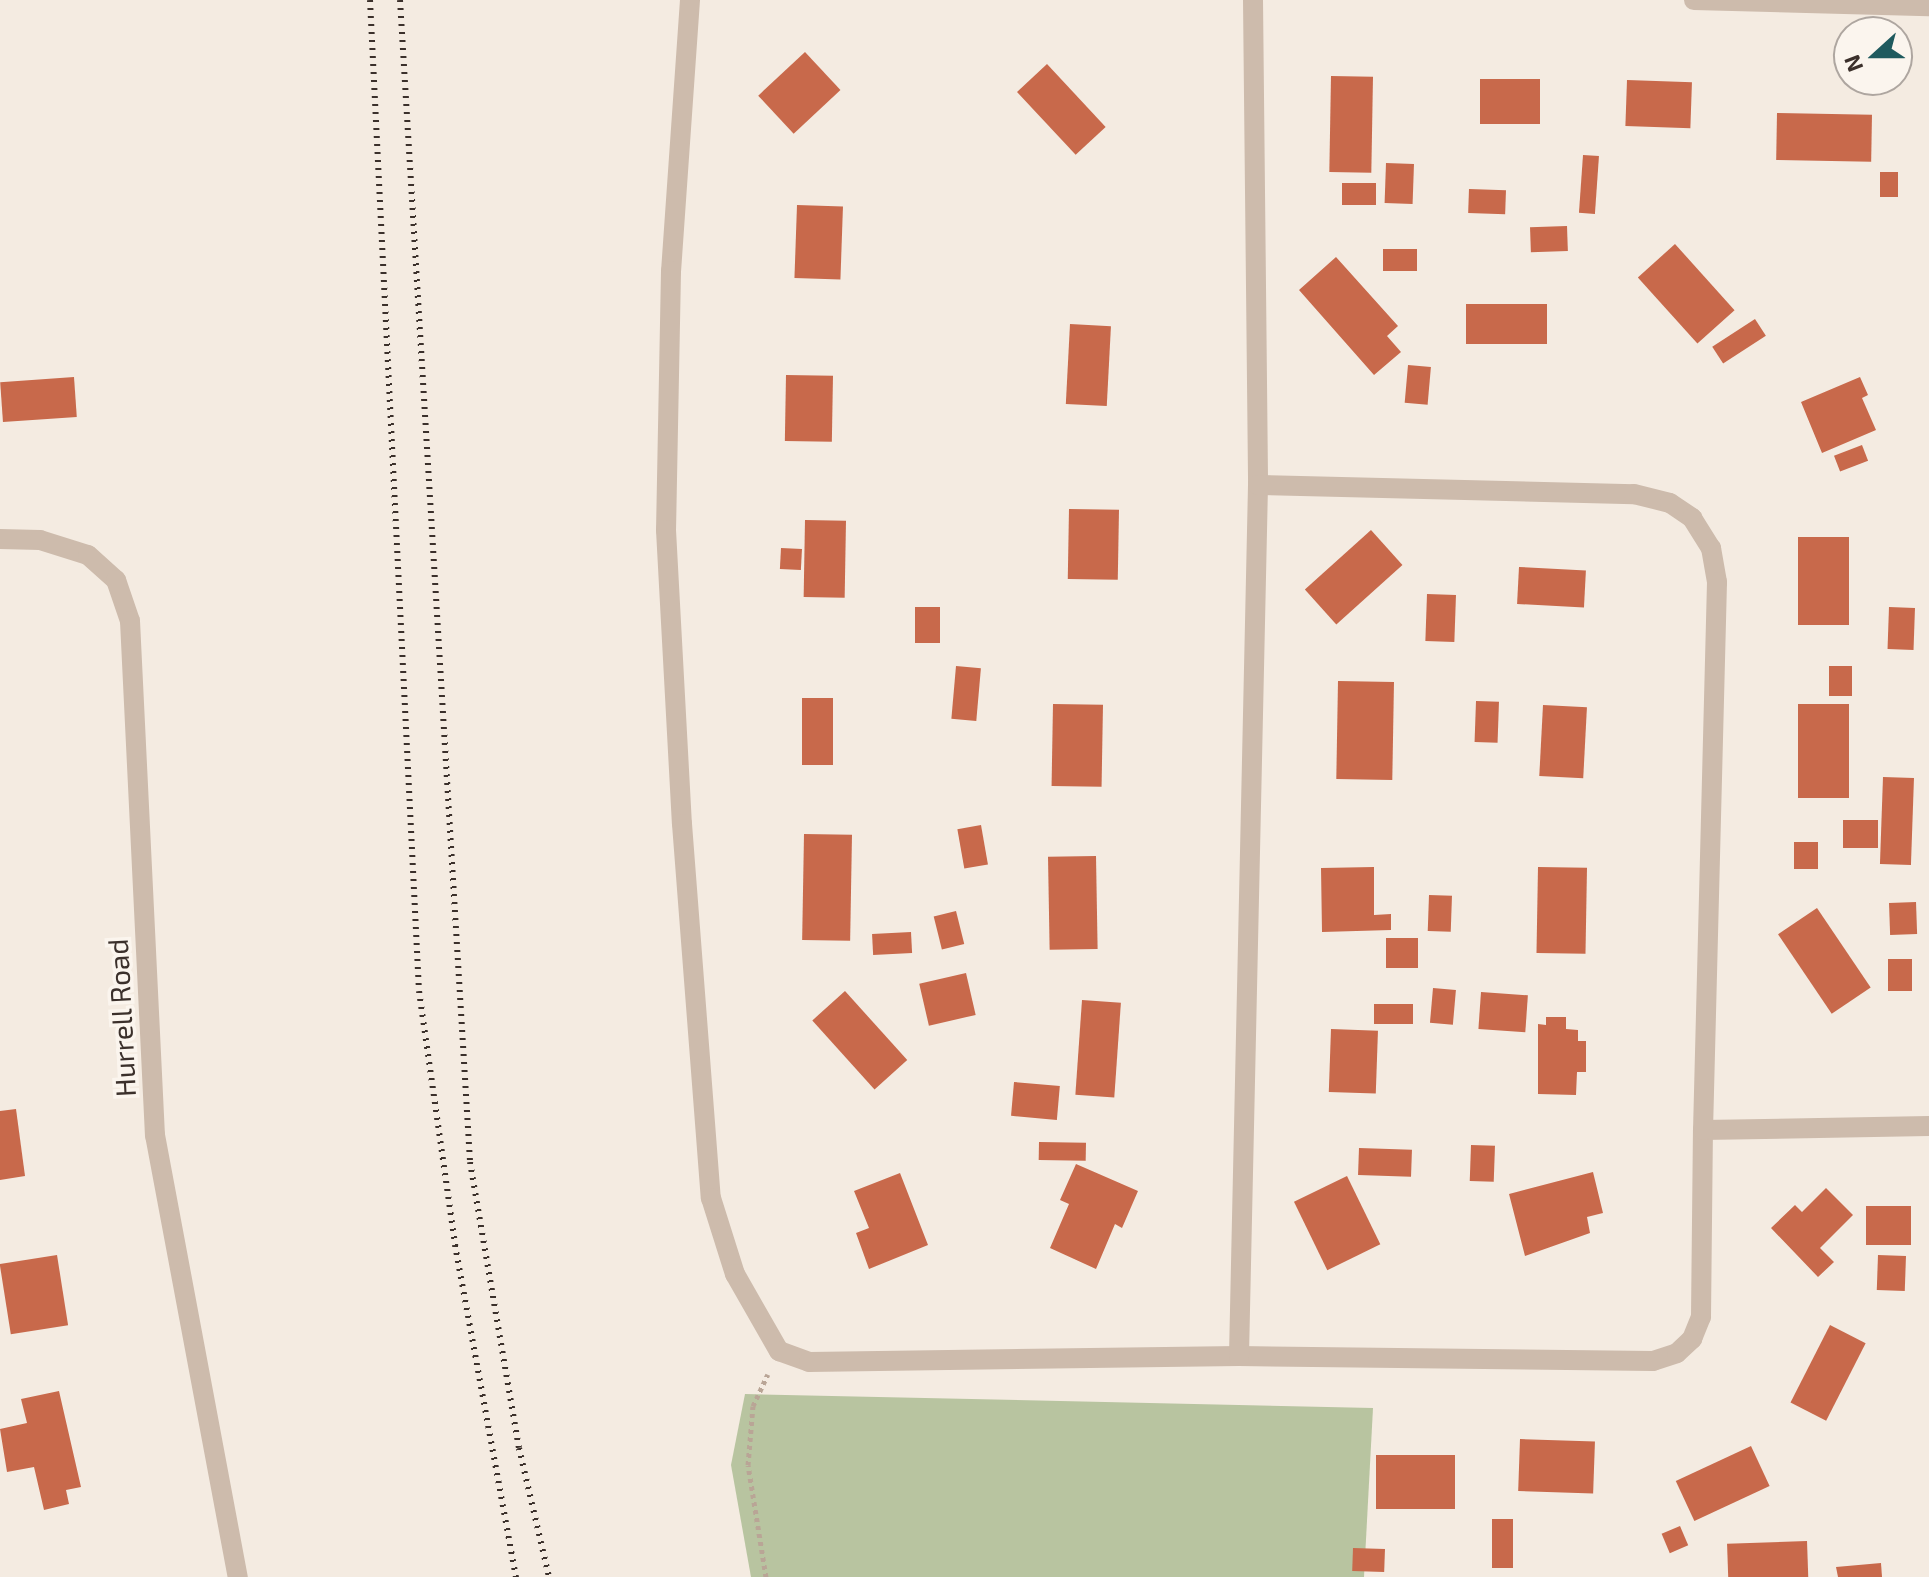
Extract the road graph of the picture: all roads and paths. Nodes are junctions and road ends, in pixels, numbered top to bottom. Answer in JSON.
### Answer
{"nodes":[{"id":1,"x":690,"y":0,"type":"edge"},
{"id":2,"x":1253,"y":0,"type":"edge"},
{"id":3,"x":1694,"y":0,"type":"edge"},
{"id":4,"x":1929,"y":6,"type":"edge"},
{"id":5,"x":1258,"y":485,"type":"junction"},
{"id":6,"x":0,"y":539,"type":"edge"},
{"id":7,"x":1929,"y":1126,"type":"edge"},
{"id":8,"x":1703,"y":1130,"type":"junction"},
{"id":9,"x":779,"y":1351,"type":"junction"},
{"id":10,"x":1239,"y":1356,"type":"junction"},
{"id":11,"x":238,"y":1577,"type":"edge"},
{"id":12,"x":766,"y":1577,"type":"edge"}],
"edges":[{"from":1,"to":9,"type":"street"},
{"from":2,"to":5,"type":"street"},
{"from":3,"to":4,"type":"street"},
{"from":5,"to":8,"type":"street"},
{"from":5,"to":10,"type":"street"},
{"from":6,"to":11,"type":"street","name":"Hurrell Road"},
{"from":7,"to":8,"type":"street"},
{"from":8,"to":10,"type":"street"},
{"from":9,"to":10,"type":"street"},
{"from":9,"to":12,"type":"path"}]}
